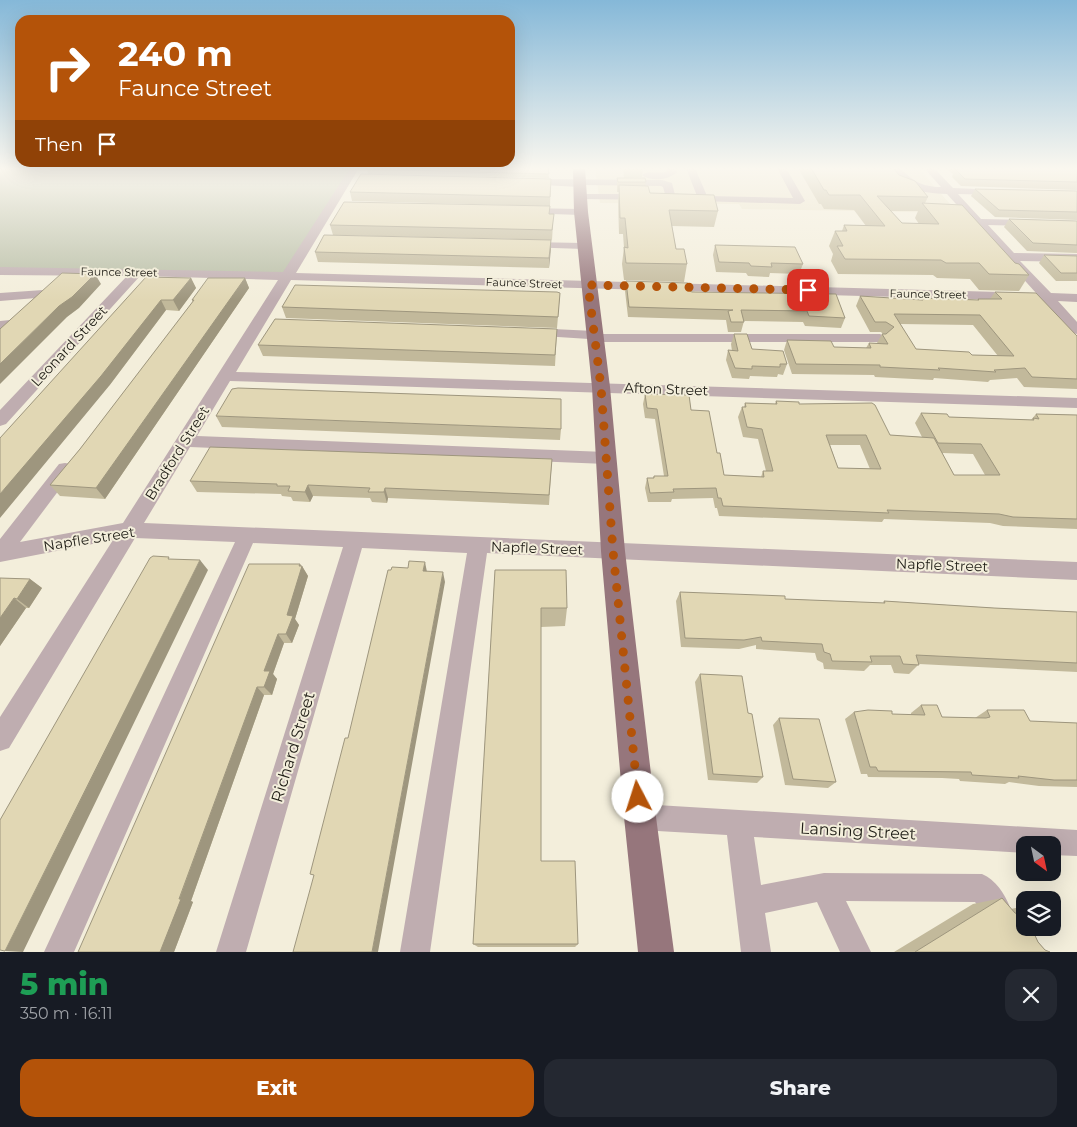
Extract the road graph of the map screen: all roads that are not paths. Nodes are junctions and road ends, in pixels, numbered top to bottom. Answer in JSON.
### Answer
{"nodes":[{"id":1,"x":331,"y":212,"type":"edge"},
{"id":2,"x":581,"y":212,"type":"edge"},
{"id":3,"x":970,"y":212,"type":"edge"},
{"id":4,"x":979,"y":222,"type":"junction"},
{"id":5,"x":1077,"y":224,"type":"edge"},
{"id":6,"x":518,"y":245,"type":"edge"},
{"id":7,"x":584,"y":246,"type":"junction"},
{"id":8,"x":1010,"y":257,"type":"junction"},
{"id":9,"x":1077,"y":258,"type":"edge"},
{"id":10,"x":0,"y":272,"type":"edge"},
{"id":11,"x":68,"y":272,"type":"junction"},
{"id":12,"x":137,"y":272,"type":"junction"},
{"id":13,"x":215,"y":275,"type":"junction"},
{"id":14,"x":286,"y":276,"type":"junction"},
{"id":15,"x":588,"y":285,"type":"junction"},
{"id":16,"x":203,"y":290,"type":"edge"},
{"id":17,"x":43,"y":294,"type":"junction"},
{"id":18,"x":0,"y":297,"type":"edge"},
{"id":19,"x":1045,"y":297,"type":"junction"},
{"id":20,"x":1077,"y":298,"type":"edge"},
{"id":21,"x":30,"y":306,"type":"edge"},
{"id":22,"x":258,"y":323,"type":"junction"},
{"id":23,"x":277,"y":324,"type":"edge"},
{"id":24,"x":1077,"y":330,"type":"edge"},
{"id":25,"x":522,"y":332,"type":"edge"},
{"id":26,"x":595,"y":337,"type":"junction"},
{"id":27,"x":880,"y":338,"type":"edge"},
{"id":28,"x":224,"y":376,"type":"junction"},
{"id":29,"x":601,"y":387,"type":"junction"},
{"id":30,"x":1077,"y":403,"type":"edge"},
{"id":31,"x":0,"y":420,"type":"edge"},
{"id":32,"x":184,"y":441,"type":"junction"},
{"id":33,"x":606,"y":458,"type":"junction"},
{"id":34,"x":72,"y":461,"type":"edge"},
{"id":35,"x":129,"y":530,"type":"junction"},
{"id":36,"x":248,"y":534,"type":"junction"},
{"id":37,"x":354,"y":541,"type":"junction"},
{"id":38,"x":478,"y":546,"type":"junction"},
{"id":39,"x":613,"y":551,"type":"junction"},
{"id":40,"x":0,"y":554,"type":"edge"},
{"id":41,"x":1077,"y":571,"type":"edge"},
{"id":42,"x":0,"y":739,"type":"edge"},
{"id":43,"x":640,"y":817,"type":"junction"},
{"id":44,"x":739,"y":824,"type":"junction"},
{"id":45,"x":1077,"y":843,"type":"edge"},
{"id":46,"x":824,"y":887,"type":"junction"},
{"id":47,"x":749,"y":902,"type":"junction"},
{"id":48,"x":996,"y":907,"type":"edge"},
{"id":49,"x":58,"y":952,"type":"edge"},
{"id":50,"x":231,"y":952,"type":"edge"},
{"id":51,"x":415,"y":952,"type":"edge"},
{"id":52,"x":656,"y":952,"type":"edge"},
{"id":53,"x":756,"y":952,"type":"edge"},
{"id":54,"x":856,"y":952,"type":"edge"}],
"edges":[{"from":1,"to":14,"type":"street","name":"Bradford Street"},
{"from":2,"to":7,"type":"main road"},
{"from":3,"to":4,"type":"street"},
{"from":4,"to":5,"type":"street"},
{"from":4,"to":8,"type":"street"},
{"from":6,"to":7,"type":"street"},
{"from":7,"to":15,"type":"main road"},
{"from":8,"to":9,"type":"street"},
{"from":8,"to":19,"type":"street"},
{"from":10,"to":11,"type":"street","name":"Faunce Street"},
{"from":11,"to":12,"type":"street","name":"Faunce Street"},
{"from":11,"to":17,"type":"street"},
{"from":12,"to":13,"type":"street","name":"Faunce Street"},
{"from":12,"to":31,"type":"street","name":"Leonard Street"},
{"from":13,"to":14,"type":"street","name":"Faunce Street"},
{"from":13,"to":16,"type":"street"},
{"from":14,"to":15,"type":"street","name":"Faunce Street"},
{"from":14,"to":22,"type":"street","name":"Bradford Street"},
{"from":15,"to":19,"type":"street","name":"Faunce Street"},
{"from":15,"to":26,"type":"main road"},
{"from":17,"to":18,"type":"street"},
{"from":17,"to":21,"type":"street"},
{"from":19,"to":20,"type":"street","name":"Faunce Street"},
{"from":19,"to":24,"type":"street"},
{"from":22,"to":23,"type":"street"},
{"from":22,"to":28,"type":"street","name":"Bradford Street"},
{"from":25,"to":26,"type":"street"},
{"from":26,"to":27,"type":"street"},
{"from":26,"to":29,"type":"main road"},
{"from":28,"to":29,"type":"street","name":"Afton Street"},
{"from":28,"to":32,"type":"street","name":"Bradford Street"},
{"from":29,"to":30,"type":"street","name":"Afton Street"},
{"from":29,"to":33,"type":"main road"},
{"from":32,"to":33,"type":"street"},
{"from":32,"to":35,"type":"street","name":"Bradford Street"},
{"from":33,"to":39,"type":"main road"},
{"from":34,"to":40,"type":"street"},
{"from":35,"to":36,"type":"street","name":"Napfle Street"},
{"from":35,"to":40,"type":"street","name":"Napfle Street"},
{"from":35,"to":42,"type":"street","name":"Bradford Street"},
{"from":36,"to":37,"type":"street","name":"Napfle Street"},
{"from":36,"to":49,"type":"street"},
{"from":37,"to":38,"type":"street","name":"Napfle Street"},
{"from":37,"to":50,"type":"street","name":"Richard Street"},
{"from":38,"to":39,"type":"street","name":"Napfle Street"},
{"from":38,"to":51,"type":"street"},
{"from":39,"to":41,"type":"street","name":"Napfle Street"},
{"from":39,"to":43,"type":"main road"},
{"from":43,"to":44,"type":"street","name":"Lansing Street"},
{"from":43,"to":52,"type":"main road"},
{"from":44,"to":45,"type":"street","name":"Lansing Street"},
{"from":44,"to":47,"type":"street"},
{"from":46,"to":47,"type":"street"},
{"from":46,"to":48,"type":"street"},
{"from":46,"to":54,"type":"street"},
{"from":47,"to":53,"type":"street"}]}
